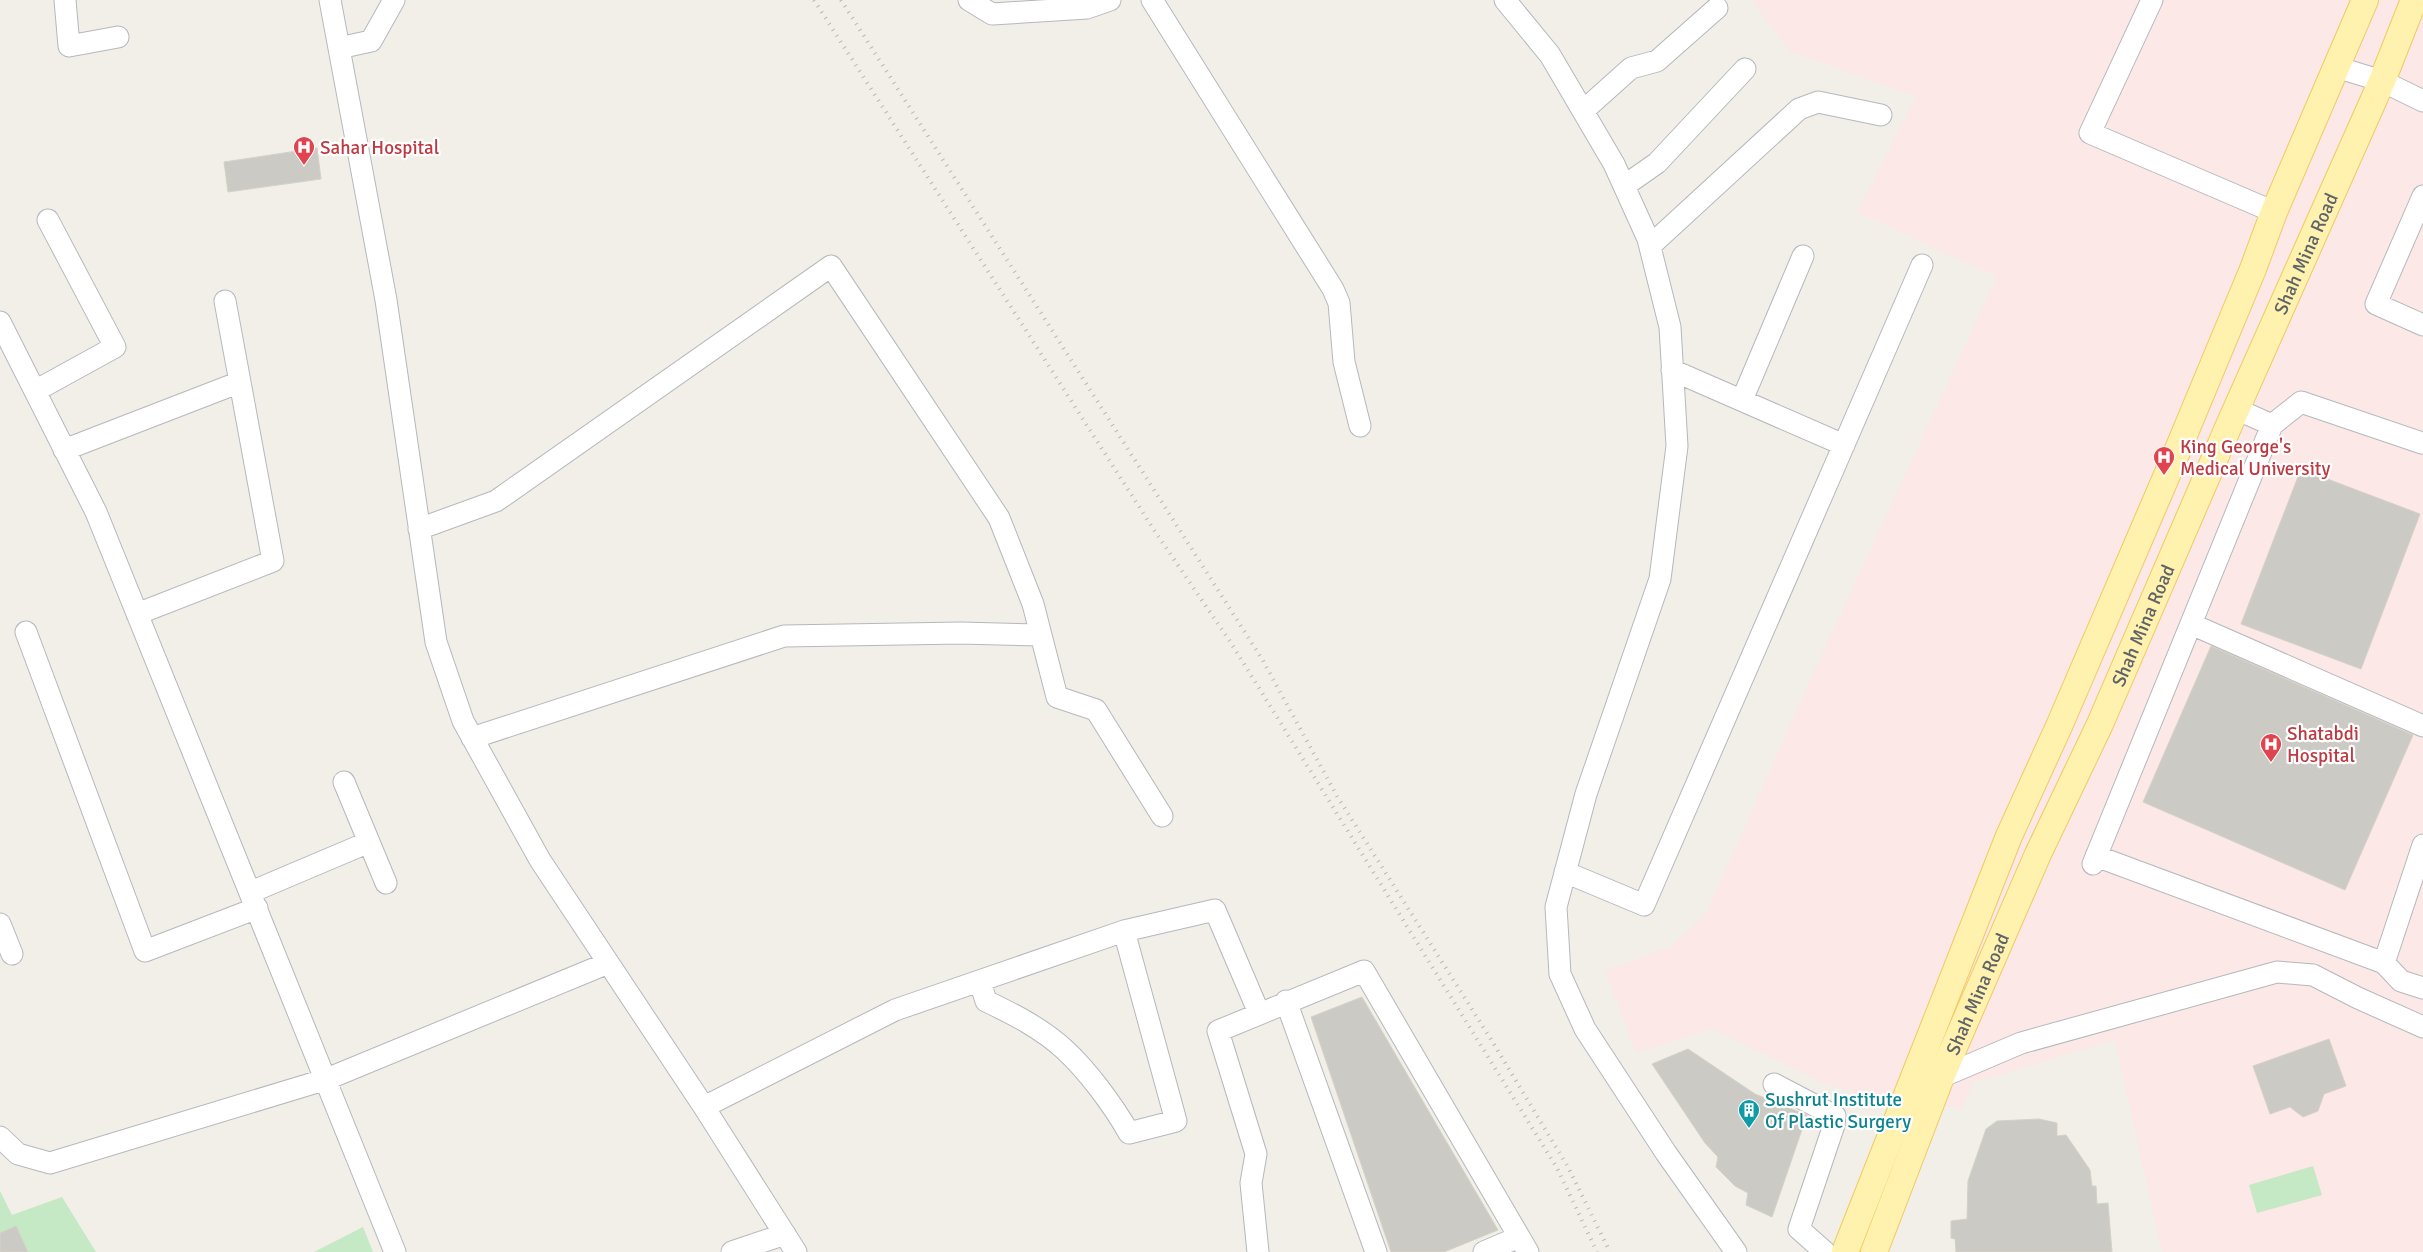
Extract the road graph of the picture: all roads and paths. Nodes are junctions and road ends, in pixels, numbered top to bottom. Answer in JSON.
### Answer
{"nodes":[{"id":1,"x":65,"y":0,"type":"edge"},
{"id":2,"x":330,"y":0,"type":"edge"},
{"id":3,"x":394,"y":0,"type":"edge"},
{"id":4,"x":969,"y":0,"type":"edge"},
{"id":5,"x":1110,"y":0,"type":"edge"},
{"id":6,"x":1152,"y":0,"type":"edge"},
{"id":7,"x":1505,"y":0,"type":"edge"},
{"id":8,"x":2152,"y":0,"type":"edge"},
{"id":9,"x":2365,"y":0,"type":"edge"},
{"id":10,"x":2414,"y":0,"type":"edge"},
{"id":11,"x":1717,"y":8,"type":"dead end"},
{"id":12,"x":118,"y":37,"type":"dead end"},
{"id":13,"x":339,"y":48,"type":"junction"},
{"id":14,"x":2336,"y":68,"type":"junction"},
{"id":15,"x":1745,"y":69,"type":"dead end"},
{"id":16,"x":2382,"y":82,"type":"junction"},
{"id":17,"x":2423,"y":101,"type":"edge"},
{"id":18,"x":1582,"y":111,"type":"junction"},
{"id":19,"x":1881,"y":116,"type":"dead end"},
{"id":20,"x":1624,"y":186,"type":"junction"},
{"id":21,"x":2423,"y":196,"type":"edge"},
{"id":22,"x":2274,"y":212,"type":"junction"},
{"id":23,"x":48,"y":220,"type":"dead end"},
{"id":24,"x":1650,"y":246,"type":"junction"},
{"id":25,"x":1803,"y":256,"type":"dead end"},
{"id":26,"x":1922,"y":265,"type":"dead end"},
{"id":27,"x":2253,"y":269,"type":"junction"},
{"id":28,"x":2292,"y":283,"type":"junction"},
{"id":29,"x":225,"y":300,"type":"dead end"},
{"id":30,"x":0,"y":322,"type":"edge"},
{"id":31,"x":2423,"y":325,"type":"edge"},
{"id":32,"x":1672,"y":370,"type":"junction"},
{"id":33,"x":240,"y":382,"type":"junction"},
{"id":34,"x":35,"y":391,"type":"junction"},
{"id":35,"x":1742,"y":400,"type":"junction"},
{"id":36,"x":2236,"y":409,"type":"junction"},
{"id":37,"x":2272,"y":425,"type":"junction"},
{"id":38,"x":1360,"y":426,"type":"dead end"},
{"id":39,"x":2422,"y":444,"type":"edge"},
{"id":40,"x":1844,"y":445,"type":"junction"},
{"id":41,"x":2179,"y":447,"type":"junction"},
{"id":42,"x":64,"y":450,"type":"junction"},
{"id":43,"x":2213,"y":461,"type":"junction"},
{"id":44,"x":419,"y":529,"type":"junction"},
{"id":45,"x":138,"y":614,"type":"junction"},
{"id":46,"x":2190,"y":624,"type":"junction"},
{"id":47,"x":26,"y":632,"type":"dead end"},
{"id":48,"x":1040,"y":635,"type":"junction"},
{"id":49,"x":2060,"y":724,"type":"junction"},
{"id":50,"x":2423,"y":726,"type":"edge"},
{"id":51,"x":472,"y":738,"type":"junction"},
{"id":52,"x":2093,"y":738,"type":"junction"},
{"id":53,"x":344,"y":782,"type":"dead end"},
{"id":54,"x":1162,"y":816,"type":"dead end"},
{"id":55,"x":369,"y":842,"type":"junction"},
{"id":56,"x":2423,"y":845,"type":"edge"},
{"id":57,"x":1565,"y":872,"type":"junction"},
{"id":58,"x":386,"y":883,"type":"dead end"},
{"id":59,"x":254,"y":900,"type":"junction"},
{"id":60,"x":0,"y":924,"type":"edge"},
{"id":61,"x":1124,"y":931,"type":"junction"},
{"id":62,"x":12,"y":954,"type":"dead end"},
{"id":63,"x":608,"y":963,"type":"junction"},
{"id":64,"x":2384,"y":963,"type":"junction"},
{"id":65,"x":980,"y":982,"type":"junction"},
{"id":66,"x":2423,"y":988,"type":"edge"},
{"id":67,"x":1286,"y":1001,"type":"junction"},
{"id":68,"x":1259,"y":1013,"type":"junction"},
{"id":69,"x":2423,"y":1027,"type":"edge"},
{"id":70,"x":1929,"y":1074,"type":"junction"},
{"id":71,"x":326,"y":1079,"type":"junction"},
{"id":72,"x":1774,"y":1084,"type":"dead end"},
{"id":73,"x":704,"y":1107,"type":"junction"},
{"id":74,"x":0,"y":1137,"type":"edge"},
{"id":75,"x":785,"y":1234,"type":"junction"},
{"id":76,"x":1524,"y":1244,"type":"edge"},
{"id":77,"x":395,"y":1252,"type":"edge"},
{"id":78,"x":732,"y":1252,"type":"edge"},
{"id":79,"x":796,"y":1252,"type":"edge"},
{"id":80,"x":1258,"y":1252,"type":"edge"},
{"id":81,"x":1376,"y":1252,"type":"edge"},
{"id":82,"x":1484,"y":1252,"type":"edge"},
{"id":83,"x":1736,"y":1252,"type":"edge"},
{"id":84,"x":1825,"y":1252,"type":"edge"},
{"id":85,"x":1845,"y":1252,"type":"edge"},
{"id":86,"x":1874,"y":1252,"type":"edge"}],
"edges":[{"from":1,"to":12,"type":"street"},
{"from":2,"to":13,"type":"street"},
{"from":3,"to":13,"type":"street"},
{"from":4,"to":5,"type":"street"},
{"from":6,"to":38,"type":"street"},
{"from":7,"to":18,"type":"street"},
{"from":8,"to":22,"type":"street"},
{"from":9,"to":14,"type":"main road","name":"Shah Mina Road"},
{"from":10,"to":16,"type":"main road","name":"Shah Mina Road"},
{"from":11,"to":18,"type":"street"},
{"from":13,"to":44,"type":"street"},
{"from":14,"to":16,"type":"street"},
{"from":14,"to":22,"type":"main road","name":"Shah Mina Road"},
{"from":15,"to":20,"type":"street"},
{"from":16,"to":17,"type":"street"},
{"from":16,"to":28,"type":"main road","name":"Shah Mina Road"},
{"from":18,"to":20,"type":"street"},
{"from":19,"to":24,"type":"street"},
{"from":20,"to":24,"type":"street"},
{"from":21,"to":31,"type":"street"},
{"from":22,"to":27,"type":"main road","name":"Shah Mina Road"},
{"from":23,"to":34,"type":"street"},
{"from":24,"to":32,"type":"street"},
{"from":25,"to":35,"type":"street"},
{"from":26,"to":40,"type":"street"},
{"from":27,"to":28,"type":"main road"},
{"from":27,"to":41,"type":"main road","name":"Shah Mina Road"},
{"from":28,"to":36,"type":"main road","name":"Shah Mina Road"},
{"from":29,"to":33,"type":"street"},
{"from":30,"to":34,"type":"street"},
{"from":32,"to":35,"type":"street"},
{"from":32,"to":57,"type":"street"},
{"from":33,"to":42,"type":"street"},
{"from":33,"to":45,"type":"street"},
{"from":34,"to":42,"type":"street"},
{"from":35,"to":40,"type":"street"},
{"from":36,"to":37,"type":"street"},
{"from":36,"to":43,"type":"main road","name":"Shah Mina Road"},
{"from":37,"to":39,"type":"street"},
{"from":37,"to":46,"type":"street"},
{"from":40,"to":57,"type":"street"},
{"from":41,"to":43,"type":"main road"},
{"from":41,"to":49,"type":"main road","name":"Shah Mina Road"},
{"from":42,"to":45,"type":"street"},
{"from":43,"to":52,"type":"main road","name":"Shah Mina Road"},
{"from":44,"to":48,"type":"street"},
{"from":44,"to":51,"type":"street"},
{"from":45,"to":59,"type":"street"},
{"from":46,"to":50,"type":"street"},
{"from":46,"to":64,"type":"street"},
{"from":47,"to":59,"type":"street"},
{"from":48,"to":51,"type":"street"},
{"from":48,"to":54,"type":"street"},
{"from":49,"to":52,"type":"main road"},
{"from":49,"to":70,"type":"main road","name":"Shah Mina Road"},
{"from":51,"to":63,"type":"street"},
{"from":52,"to":70,"type":"main road","name":"Shah Mina Road"},
{"from":53,"to":55,"type":"street"},
{"from":55,"to":58,"type":"street"},
{"from":55,"to":59,"type":"street"},
{"from":56,"to":64,"type":"street"},
{"from":57,"to":83,"type":"street"},
{"from":59,"to":71,"type":"street"},
{"from":60,"to":62,"type":"street"},
{"from":61,"to":65,"type":"street"},
{"from":61,"to":65,"type":"street"},
{"from":61,"to":68,"type":"street"},
{"from":63,"to":71,"type":"street"},
{"from":63,"to":73,"type":"street"},
{"from":64,"to":66,"type":"street"},
{"from":65,"to":73,"type":"street"},
{"from":67,"to":68,"type":"street"},
{"from":67,"to":76,"type":"street"},
{"from":67,"to":81,"type":"street"},
{"from":68,"to":80,"type":"street"},
{"from":69,"to":70,"type":"street"},
{"from":70,"to":85,"type":"main road","name":"Shah Mina Road"},
{"from":70,"to":86,"type":"main road","name":"Shah Mina Road"},
{"from":71,"to":74,"type":"street"},
{"from":71,"to":77,"type":"street"},
{"from":72,"to":84,"type":"street"},
{"from":73,"to":75,"type":"street"},
{"from":75,"to":78,"type":"street"},
{"from":75,"to":79,"type":"street"},
{"from":76,"to":82,"type":"street"}]}
